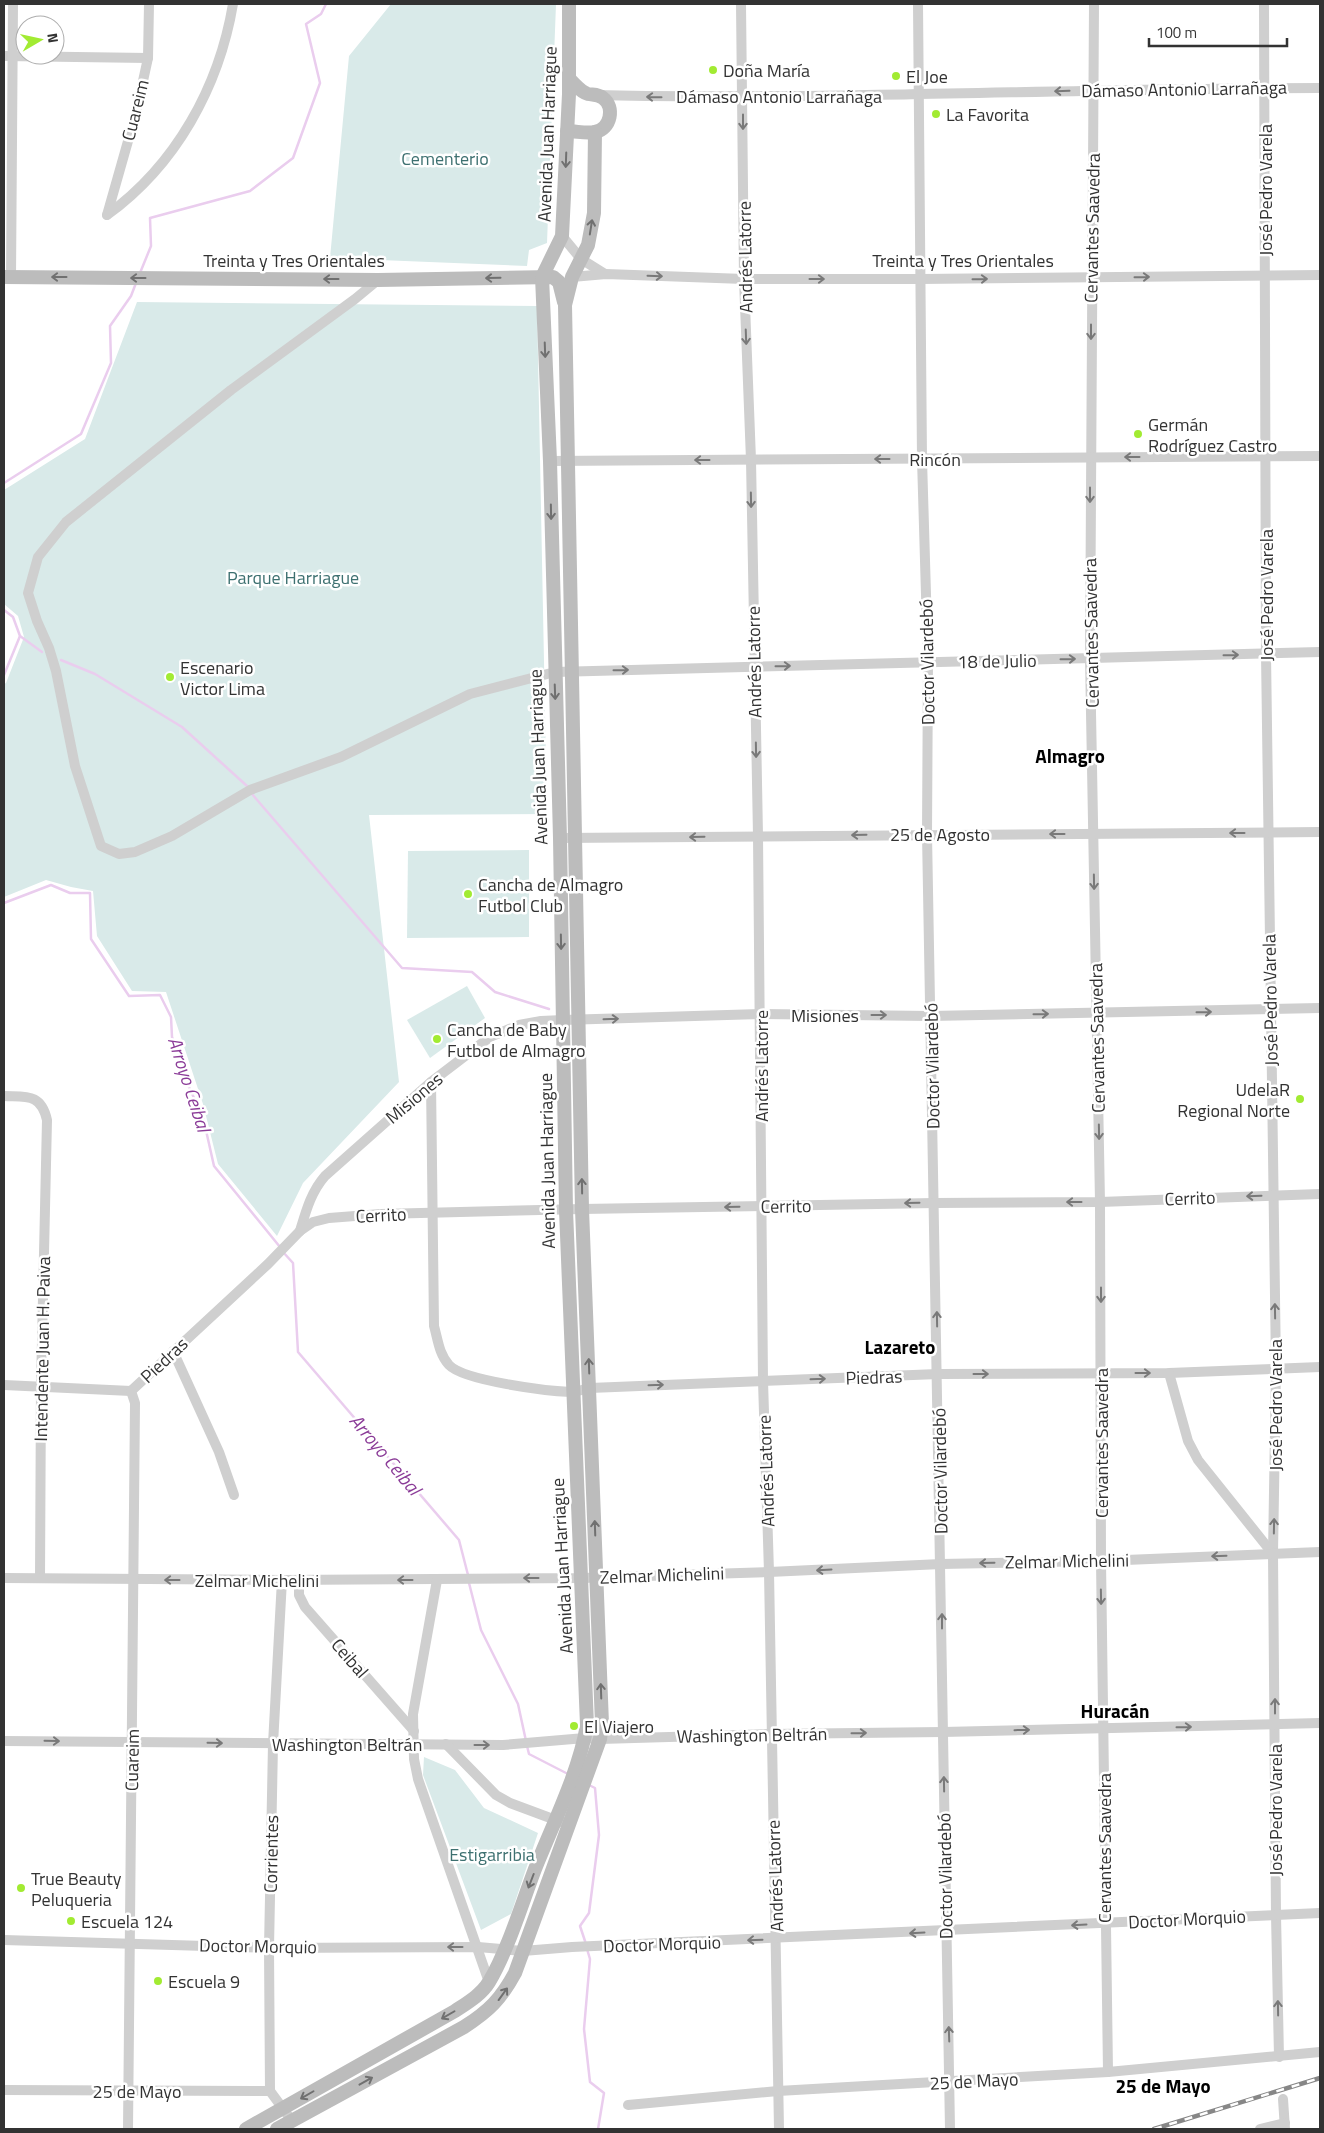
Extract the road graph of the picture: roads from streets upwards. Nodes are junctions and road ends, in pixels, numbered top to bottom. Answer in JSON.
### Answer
{"nodes":[{"id":1,"x":13,"y":4,"type":"edge"},
{"id":2,"x":149,"y":4,"type":"edge"},
{"id":3,"x":233,"y":4,"type":"edge"},
{"id":4,"x":569,"y":4,"type":"edge"},
{"id":5,"x":742,"y":4,"type":"edge"},
{"id":6,"x":918,"y":4,"type":"edge"},
{"id":7,"x":1094,"y":4,"type":"edge"},
{"id":8,"x":1264,"y":4,"type":"edge"},
{"id":9,"x":8,"y":56,"type":"edge"},
{"id":10,"x":148,"y":58,"type":"junction"},
{"id":11,"x":569,"y":79,"type":"junction"},
{"id":12,"x":1265,"y":88,"type":"junction"},
{"id":13,"x":1320,"y":88,"type":"edge"},
{"id":14,"x":1093,"y":90,"type":"junction"},
{"id":15,"x":592,"y":94,"type":"junction"},
{"id":16,"x":920,"y":95,"type":"junction"},
{"id":17,"x":743,"y":96,"type":"junction"},
{"id":18,"x":569,"y":99,"type":"junction"},
{"id":19,"x":567,"y":131,"type":"junction"},
{"id":20,"x":595,"y":132,"type":"junction"},
{"id":21,"x":562,"y":236,"type":"junction"},
{"id":22,"x":581,"y":259,"type":"junction"},
{"id":23,"x":606,"y":274,"type":"junction"},
{"id":24,"x":1265,"y":275,"type":"junction"},
{"id":25,"x":1320,"y":275,"type":"edge"},
{"id":26,"x":8,"y":277,"type":"edge"},
{"id":27,"x":572,"y":277,"type":"junction"},
{"id":28,"x":1091,"y":277,"type":"junction"},
{"id":29,"x":744,"y":279,"type":"junction"},
{"id":30,"x":920,"y":279,"type":"junction"},
{"id":31,"x":378,"y":280,"type":"junction"},
{"id":32,"x":542,"y":284,"type":"junction"},
{"id":33,"x":565,"y":305,"type":"junction"},
{"id":34,"x":1320,"y":456,"type":"edge"},
{"id":35,"x":1267,"y":457,"type":"junction"},
{"id":36,"x":1090,"y":458,"type":"junction"},
{"id":37,"x":922,"y":459,"type":"junction"},
{"id":38,"x":750,"y":460,"type":"junction"},
{"id":39,"x":550,"y":461,"type":"junction"},
{"id":40,"x":568,"y":461,"type":"junction"},
{"id":41,"x":1320,"y":652,"type":"edge"},
{"id":42,"x":1266,"y":654,"type":"junction"},
{"id":43,"x":1090,"y":658,"type":"junction"},
{"id":44,"x":928,"y":662,"type":"junction"},
{"id":45,"x":754,"y":667,"type":"junction"},
{"id":46,"x":573,"y":671,"type":"junction"},
{"id":47,"x":555,"y":672,"type":"junction"},
{"id":48,"x":1320,"y":832,"type":"edge"},
{"id":49,"x":1269,"y":833,"type":"junction"},
{"id":50,"x":927,"y":834,"type":"junction"},
{"id":51,"x":1094,"y":834,"type":"junction"},
{"id":52,"x":758,"y":836,"type":"junction"},
{"id":53,"x":560,"y":838,"type":"junction"},
{"id":54,"x":575,"y":838,"type":"junction"},
{"id":55,"x":1320,"y":1008,"type":"edge"},
{"id":56,"x":1270,"y":1011,"type":"junction"},
{"id":57,"x":1097,"y":1013,"type":"junction"},
{"id":58,"x":760,"y":1014,"type":"junction"},
{"id":59,"x":931,"y":1016,"type":"junction"},
{"id":60,"x":563,"y":1020,"type":"junction"},
{"id":61,"x":580,"y":1020,"type":"junction"},
{"id":62,"x":431,"y":1082,"type":"junction"},
{"id":63,"x":4,"y":1096,"type":"edge"},
{"id":64,"x":1320,"y":1194,"type":"edge"},
{"id":65,"x":1274,"y":1195,"type":"junction"},
{"id":66,"x":1100,"y":1202,"type":"junction"},
{"id":67,"x":935,"y":1203,"type":"junction"},
{"id":68,"x":761,"y":1207,"type":"junction"},
{"id":69,"x":582,"y":1209,"type":"junction"},
{"id":70,"x":566,"y":1210,"type":"junction"},
{"id":71,"x":432,"y":1212,"type":"junction"},
{"id":72,"x":300,"y":1231,"type":"junction"},
{"id":73,"x":268,"y":1264,"type":"joint"},
{"id":74,"x":173,"y":1352,"type":"junction"},
{"id":75,"x":1320,"y":1367,"type":"edge"},
{"id":76,"x":1276,"y":1368,"type":"junction"},
{"id":77,"x":1170,"y":1373,"type":"junction"},
{"id":78,"x":938,"y":1374,"type":"junction"},
{"id":79,"x":1101,"y":1374,"type":"junction"},
{"id":80,"x":763,"y":1381,"type":"junction"},
{"id":81,"x":4,"y":1385,"type":"edge"},
{"id":82,"x":41,"y":1386,"type":"junction"},
{"id":83,"x":590,"y":1388,"type":"junction"},
{"id":84,"x":131,"y":1391,"type":"junction"},
{"id":85,"x":573,"y":1392,"type":"junction"},
{"id":86,"x":234,"y":1495,"type":"dead end"},
{"id":87,"x":1320,"y":1552,"type":"edge"},
{"id":88,"x":1274,"y":1554,"type":"junction"},
{"id":89,"x":1101,"y":1561,"type":"junction"},
{"id":90,"x":941,"y":1564,"type":"junction"},
{"id":91,"x":769,"y":1572,"type":"junction"},
{"id":92,"x":598,"y":1577,"type":"junction"},
{"id":93,"x":4,"y":1578,"type":"edge"},
{"id":94,"x":40,"y":1578,"type":"junction"},
{"id":95,"x":582,"y":1578,"type":"junction"},
{"id":96,"x":133,"y":1580,"type":"junction"},
{"id":97,"x":282,"y":1580,"type":"junction"},
{"id":98,"x":299,"y":1580,"type":"junction"},
{"id":99,"x":438,"y":1580,"type":"junction"},
{"id":100,"x":1275,"y":1724,"type":"junction"},
{"id":101,"x":1320,"y":1724,"type":"edge"},
{"id":102,"x":1103,"y":1728,"type":"junction"},
{"id":103,"x":414,"y":1730,"type":"junction"},
{"id":104,"x":943,"y":1732,"type":"junction"},
{"id":105,"x":771,"y":1734,"type":"junction"},
{"id":106,"x":585,"y":1738,"type":"junction"},
{"id":107,"x":600,"y":1739,"type":"junction"},
{"id":108,"x":4,"y":1741,"type":"edge"},
{"id":109,"x":133,"y":1742,"type":"junction"},
{"id":110,"x":273,"y":1744,"type":"junction"},
{"id":111,"x":414,"y":1744,"type":"junction"},
{"id":112,"x":446,"y":1744,"type":"junction"},
{"id":113,"x":555,"y":1820,"type":"junction"},
{"id":114,"x":570,"y":1826,"type":"junction"},
{"id":115,"x":1320,"y":1913,"type":"edge"},
{"id":116,"x":1276,"y":1915,"type":"junction"},
{"id":117,"x":1105,"y":1923,"type":"junction"},
{"id":118,"x":946,"y":1931,"type":"junction"},
{"id":119,"x":776,"y":1939,"type":"junction"},
{"id":120,"x":4,"y":1940,"type":"edge"},
{"id":121,"x":129,"y":1943,"type":"junction"},
{"id":122,"x":478,"y":1947,"type":"junction"},
{"id":123,"x":269,"y":1948,"type":"junction"},
{"id":124,"x":503,"y":1950,"type":"junction"},
{"id":125,"x":523,"y":1951,"type":"junction"},
{"id":126,"x":489,"y":1982,"type":"junction"},
{"id":127,"x":1320,"y":2052,"type":"edge"},
{"id":128,"x":1279,"y":2057,"type":"junction"},
{"id":129,"x":1108,"y":2072,"type":"junction"},
{"id":130,"x":950,"y":2082,"type":"junction"},
{"id":131,"x":4,"y":2090,"type":"edge"},
{"id":132,"x":129,"y":2091,"type":"junction"},
{"id":133,"x":270,"y":2091,"type":"junction"},
{"id":134,"x":778,"y":2092,"type":"junction"},
{"id":135,"x":1284,"y":2099,"type":"dead end"},
{"id":136,"x":628,"y":2105,"type":"dead end"},
{"id":137,"x":284,"y":2108,"type":"junction"},
{"id":138,"x":292,"y":2121,"type":"junction"},
{"id":139,"x":1285,"y":2126,"type":"edge"},
{"id":140,"x":128,"y":2129,"type":"edge"},
{"id":141,"x":246,"y":2129,"type":"edge"},
{"id":142,"x":277,"y":2129,"type":"edge"},
{"id":143,"x":778,"y":2129,"type":"edge"},
{"id":144,"x":950,"y":2129,"type":"edge"},
{"id":145,"x":1260,"y":2129,"type":"edge"}],
"edges":[{"from":1,"to":9,"type":"street"},
{"from":2,"to":10,"type":"street","name":"Cuareim"},
{"from":3,"to":10,"type":"street","name":"Cuareim"},
{"from":4,"to":11,"type":"street","name":"Avenida Juan Harriague"},
{"from":5,"to":17,"type":"street","name":"Andrés Latorre"},
{"from":6,"to":16,"type":"street","name":"Doctor Vilardebó"},
{"from":7,"to":14,"type":"street","name":"Cervantes Saavedra"},
{"from":8,"to":12,"type":"street","name":"José Pedro Varela"},
{"from":9,"to":10,"type":"street"},
{"from":9,"to":26,"type":"street"},
{"from":11,"to":15,"type":"street"},
{"from":11,"to":18,"type":"street","name":"Avenida Juan Harriague"},
{"from":12,"to":13,"type":"street","name":"Dámaso Antonio Larrañaga"},
{"from":12,"to":14,"type":"street","name":"Dámaso Antonio Larrañaga"},
{"from":12,"to":24,"type":"street","name":"José Pedro Varela"},
{"from":14,"to":16,"type":"street","name":"Dámaso Antonio Larrañaga","one_way":true},
{"from":14,"to":28,"type":"street","name":"Cervantes Saavedra"},
{"from":17,"to":15,"type":"street","name":"Dámaso Antonio Larrañaga","one_way":true},
{"from":15,"to":18,"type":"street"},
{"from":15,"to":20,"type":"street"},
{"from":16,"to":17,"type":"street","name":"Dámaso Antonio Larrañaga"},
{"from":16,"to":30,"type":"street","name":"Doctor Vilardebó"},
{"from":17,"to":29,"type":"street","name":"Andrés Latorre","one_way":true},
{"from":18,"to":19,"type":"street","name":"Avenida Juan Harriague"},
{"from":19,"to":20,"type":"street"},
{"from":19,"to":21,"type":"street","name":"Avenida Juan Harriague","one_way":true},
{"from":22,"to":20,"type":"street","name":"Avenida Juan Harriague","one_way":true},
{"from":21,"to":22,"type":"street","name":"Treinta y Tres Orientales"},
{"from":21,"to":32,"type":"street","name":"Avenida Juan Harriague"},
{"from":22,"to":23,"type":"street","name":"Treinta y Tres Orientales"},
{"from":22,"to":27,"type":"street","name":"Avenida Juan Harriague"},
{"from":23,"to":27,"type":"street","name":"Treinta y Tres Orientales"},
{"from":23,"to":29,"type":"street","name":"Treinta y Tres Orientales","one_way":true},
{"from":24,"to":25,"type":"street","name":"Treinta y Tres Orientales"},
{"from":28,"to":24,"type":"street","name":"Treinta y Tres Orientales","one_way":true},
{"from":24,"to":35,"type":"street","name":"José Pedro Varela"},
{"from":31,"to":26,"type":"street","name":"Treinta y Tres Orientales","one_way":true},
{"from":27,"to":33,"type":"street","name":"Avenida Juan Harriague"},
{"from":30,"to":28,"type":"street","name":"Treinta y Tres Orientales","one_way":true},
{"from":28,"to":36,"type":"street","name":"Cervantes Saavedra","one_way":true},
{"from":29,"to":30,"type":"street","name":"Treinta y Tres Orientales","one_way":true},
{"from":29,"to":38,"type":"street","name":"Andrés Latorre","one_way":true},
{"from":30,"to":37,"type":"street","name":"Doctor Vilardebó"},
{"from":32,"to":31,"type":"street","name":"Treinta y Tres Orientales","one_way":true},
{"from":31,"to":47,"type":"street","name":"18 de Julio"},
{"from":32,"to":33,"type":"street"},
{"from":32,"to":39,"type":"street","name":"Avenida Juan Harriague","one_way":true},
{"from":33,"to":40,"type":"street","name":"Avenida Juan Harriague"},
{"from":34,"to":35,"type":"street","name":"Rincón"},
{"from":35,"to":36,"type":"street","name":"Rincón","one_way":true},
{"from":35,"to":42,"type":"street","name":"José Pedro Varela"},
{"from":36,"to":37,"type":"street","name":"Rincón"},
{"from":36,"to":43,"type":"street","name":"Cervantes Saavedra","one_way":true},
{"from":37,"to":38,"type":"street","name":"Rincón","one_way":true},
{"from":37,"to":44,"type":"street","name":"Doctor Vilardebó"},
{"from":38,"to":40,"type":"street","name":"Rincón","one_way":true},
{"from":38,"to":45,"type":"street","name":"Andrés Latorre","one_way":true},
{"from":39,"to":40,"type":"street","name":"Rincón"},
{"from":39,"to":47,"type":"street","name":"Avenida Juan Harriague","one_way":true},
{"from":40,"to":46,"type":"street","name":"Avenida Juan Harriague"},
{"from":41,"to":42,"type":"street","name":"18 de Julio"},
{"from":43,"to":42,"type":"street","name":"18 de Julio","one_way":true},
{"from":42,"to":49,"type":"street","name":"José Pedro Varela"},
{"from":44,"to":43,"type":"street","name":"18 de Julio","one_way":true},
{"from":43,"to":51,"type":"street","name":"Cervantes Saavedra"},
{"from":45,"to":44,"type":"street","name":"18 de Julio","one_way":true},
{"from":44,"to":50,"type":"street","name":"Doctor Vilardebó"},
{"from":46,"to":45,"type":"street","name":"18 de Julio","one_way":true},
{"from":45,"to":52,"type":"street","name":"Andrés Latorre","one_way":true},
{"from":46,"to":47,"type":"street","name":"18 de Julio"},
{"from":46,"to":54,"type":"street","name":"Avenida Juan Harriague"},
{"from":47,"to":53,"type":"street","name":"Avenida Juan Harriague","one_way":true},
{"from":48,"to":49,"type":"street","name":"25 de Agosto"},
{"from":49,"to":51,"type":"street","name":"25 de Agosto","one_way":true},
{"from":49,"to":56,"type":"street","name":"José Pedro Varela"},
{"from":51,"to":50,"type":"street","name":"25 de Agosto","one_way":true},
{"from":50,"to":52,"type":"street","name":"25 de Agosto","one_way":true},
{"from":50,"to":59,"type":"street","name":"Doctor Vilardebó"},
{"from":51,"to":57,"type":"street","name":"Cervantes Saavedra","one_way":true},
{"from":52,"to":54,"type":"street","name":"25 de Agosto","one_way":true},
{"from":52,"to":58,"type":"street","name":"Andrés Latorre"},
{"from":53,"to":54,"type":"street","name":"25 de Agosto"},
{"from":53,"to":60,"type":"street","name":"Avenida Juan Harriague","one_way":true},
{"from":54,"to":61,"type":"street","name":"Avenida Juan Harriague"},
{"from":55,"to":56,"type":"street","name":"Misiones"},
{"from":57,"to":56,"type":"street","name":"Misiones","one_way":true},
{"from":56,"to":65,"type":"street","name":"José Pedro Varela"},
{"from":59,"to":57,"type":"street","name":"Misiones","one_way":true},
{"from":57,"to":66,"type":"street","name":"Cervantes Saavedra","one_way":true},
{"from":58,"to":59,"type":"street","name":"Misiones","one_way":true},
{"from":61,"to":58,"type":"street","name":"Misiones","one_way":true},
{"from":58,"to":68,"type":"street","name":"Andrés Latorre"},
{"from":59,"to":67,"type":"street","name":"Doctor Vilardebó"},
{"from":60,"to":61,"type":"street","name":"Misiones"},
{"from":60,"to":62,"type":"street","name":"Misiones"},
{"from":60,"to":70,"type":"street","name":"Avenida Juan Harriague"},
{"from":69,"to":61,"type":"street","name":"Avenida Juan Harriague","one_way":true},
{"from":62,"to":71,"type":"street"},
{"from":62,"to":72,"type":"street","name":"Misiones"},
{"from":63,"to":82,"type":"street","name":"Intendente Juan H. Paiva"},
{"from":64,"to":65,"type":"street","name":"Cerrito"},
{"from":65,"to":66,"type":"street","name":"Cerrito","one_way":true},
{"from":76,"to":65,"type":"street","name":"José Pedro Varela","one_way":true},
{"from":66,"to":67,"type":"street","name":"Cerrito","one_way":true},
{"from":66,"to":79,"type":"street","name":"Cervantes Saavedra","one_way":true},
{"from":67,"to":68,"type":"street","name":"Cerrito","one_way":true},
{"from":78,"to":67,"type":"street","name":"Doctor Vilardebó","one_way":true},
{"from":68,"to":69,"type":"street","name":"Cerrito","one_way":true},
{"from":68,"to":80,"type":"street","name":"Andrés Latorre"},
{"from":69,"to":70,"type":"street","name":"Cerrito"},
{"from":83,"to":69,"type":"street","name":"Avenida Juan Harriague","one_way":true},
{"from":70,"to":71,"type":"street","name":"Cerrito"},
{"from":70,"to":85,"type":"street","name":"Avenida Juan Harriague"},
{"from":71,"to":72,"type":"street","name":"Cerrito"},
{"from":71,"to":85,"type":"street","name":"Piedras"},
{"from":72,"to":73,"type":"street","name":"Cerrito"},
{"from":73,"to":74,"type":"street","name":"Piedras"},
{"from":74,"to":84,"type":"street","name":"Piedras"},
{"from":74,"to":86,"type":"street"},
{"from":75,"to":76,"type":"street","name":"Piedras"},
{"from":76,"to":77,"type":"street","name":"Piedras"},
{"from":88,"to":76,"type":"street","name":"José Pedro Varela","one_way":true},
{"from":79,"to":77,"type":"street","name":"Piedras","one_way":true},
{"from":77,"to":88,"type":"street"},
{"from":78,"to":79,"type":"street","name":"Piedras","one_way":true},
{"from":80,"to":78,"type":"street","name":"Piedras","one_way":true},
{"from":78,"to":90,"type":"street","name":"Doctor Vilardebó"},
{"from":79,"to":89,"type":"street","name":"Cervantes Saavedra"},
{"from":83,"to":80,"type":"street","name":"Piedras","one_way":true},
{"from":80,"to":91,"type":"street","name":"Andrés Latorre"},
{"from":81,"to":82,"type":"street","name":"Piedras"},
{"from":82,"to":84,"type":"street","name":"Piedras"},
{"from":82,"to":94,"type":"street","name":"Intendente Juan H. Paiva"},
{"from":83,"to":85,"type":"street","name":"Piedras"},
{"from":92,"to":83,"type":"street","name":"Avenida Juan Harriague","one_way":true},
{"from":84,"to":96,"type":"street","name":"Cuareim"},
{"from":85,"to":95,"type":"street","name":"Avenida Juan Harriague"},
{"from":87,"to":88,"type":"street","name":"Zelmar Michelini"},
{"from":88,"to":89,"type":"street","name":"Zelmar Michelini","one_way":true},
{"from":100,"to":88,"type":"street","name":"José Pedro Varela","one_way":true},
{"from":89,"to":90,"type":"street","name":"Zelmar Michelini","one_way":true},
{"from":89,"to":102,"type":"street","name":"Cervantes Saavedra","one_way":true},
{"from":90,"to":91,"type":"street","name":"Zelmar Michelini","one_way":true},
{"from":104,"to":90,"type":"street","name":"Doctor Vilardebó","one_way":true},
{"from":91,"to":92,"type":"street","name":"Zelmar Michelini"},
{"from":91,"to":105,"type":"street","name":"Andrés Latorre"},
{"from":92,"to":95,"type":"street","name":"Zelmar Michelini"},
{"from":107,"to":92,"type":"street","name":"Avenida Juan Harriague","one_way":true},
{"from":93,"to":94,"type":"street","name":"Zelmar Michelini"},
{"from":94,"to":96,"type":"street","name":"Zelmar Michelini"},
{"from":95,"to":99,"type":"street","name":"Zelmar Michelini","one_way":true},
{"from":95,"to":106,"type":"street","name":"Avenida Juan Harriague"},
{"from":97,"to":96,"type":"street","name":"Zelmar Michelini","one_way":true},
{"from":96,"to":109,"type":"street","name":"Cuareim"},
{"from":97,"to":98,"type":"street","name":"Zelmar Michelini"},
{"from":97,"to":110,"type":"street","name":"Corrientes"},
{"from":99,"to":98,"type":"street","name":"Zelmar Michelini","one_way":true},
{"from":98,"to":103,"type":"street","name":"Ceibal"},
{"from":99,"to":103,"type":"street"},
{"from":100,"to":101,"type":"street","name":"Washington Beltrán"},
{"from":102,"to":100,"type":"street","name":"Washington Beltrán","one_way":true},
{"from":100,"to":116,"type":"street","name":"José Pedro Varela"},
{"from":104,"to":102,"type":"street","name":"Washington Beltrán","one_way":true},
{"from":102,"to":117,"type":"street","name":"Cervantes Saavedra"},
{"from":103,"to":111,"type":"street"},
{"from":105,"to":104,"type":"street","name":"Washington Beltrán","one_way":true},
{"from":118,"to":104,"type":"street","name":"Doctor Vilardebó","one_way":true},
{"from":105,"to":107,"type":"street","name":"Washington Beltrán"},
{"from":105,"to":119,"type":"street","name":"Andrés Latorre"},
{"from":106,"to":107,"type":"street","name":"Washington Beltrán"},
{"from":112,"to":106,"type":"street","name":"Washington Beltrán","one_way":true},
{"from":106,"to":113,"type":"street","name":"Avenida Juan Harriague"},
{"from":107,"to":114,"type":"street","name":"Avenida Juan Harriague"},
{"from":108,"to":109,"type":"street","name":"Washington Beltrán","one_way":true},
{"from":109,"to":110,"type":"street","name":"Washington Beltrán","one_way":true},
{"from":109,"to":121,"type":"street","name":"Cuareim"},
{"from":110,"to":111,"type":"street","name":"Washington Beltrán"},
{"from":110,"to":123,"type":"street","name":"Corrientes"},
{"from":111,"to":112,"type":"street","name":"Washington Beltrán"},
{"from":111,"to":122,"type":"street"},
{"from":112,"to":113,"type":"street"},
{"from":113,"to":114,"type":"street"},
{"from":113,"to":124,"type":"street","name":"Avenida Juan Harriague","one_way":true},
{"from":114,"to":125,"type":"street","name":"Avenida Juan Harriague"},
{"from":115,"to":116,"type":"street","name":"Doctor Morquio"},
{"from":116,"to":117,"type":"street","name":"Doctor Morquio"},
{"from":128,"to":116,"type":"street","name":"José Pedro Varela","one_way":true},
{"from":117,"to":118,"type":"street","name":"Doctor Morquio","one_way":true},
{"from":117,"to":129,"type":"street","name":"Cervantes Saavedra"},
{"from":118,"to":119,"type":"street","name":"Doctor Morquio","one_way":true},
{"from":130,"to":118,"type":"street","name":"Doctor Vilardebó","one_way":true},
{"from":119,"to":125,"type":"street","name":"Doctor Morquio","one_way":true},
{"from":119,"to":134,"type":"street","name":"Andrés Latorre"},
{"from":120,"to":121,"type":"street","name":"Doctor Morquio"},
{"from":121,"to":123,"type":"street","name":"Doctor Morquio"},
{"from":121,"to":132,"type":"street","name":"Cuareim"},
{"from":122,"to":123,"type":"street","name":"Doctor Morquio","one_way":true},
{"from":122,"to":124,"type":"street","name":"Doctor Morquio"},
{"from":122,"to":126,"type":"street"},
{"from":123,"to":133,"type":"street","name":"Corrientes"},
{"from":124,"to":125,"type":"street","name":"Doctor Morquio"},
{"from":124,"to":126,"type":"street","name":"Avenida Juan Harriague"},
{"from":138,"to":125,"type":"street","name":"Avenida Juan Harriague","one_way":true},
{"from":126,"to":137,"type":"street","one_way":true},
{"from":127,"to":128,"type":"street","name":"25 de Mayo"},
{"from":128,"to":129,"type":"street","name":"25 de Mayo"},
{"from":129,"to":130,"type":"street","name":"25 de Mayo"},
{"from":130,"to":134,"type":"street","name":"25 de Mayo"},
{"from":130,"to":144,"type":"street","name":"Doctor Vilardebó"},
{"from":131,"to":132,"type":"street","name":"25 de Mayo"},
{"from":132,"to":133,"type":"street","name":"25 de Mayo"},
{"from":132,"to":140,"type":"street","name":"Cuareim"},
{"from":133,"to":137,"type":"street"},
{"from":134,"to":136,"type":"street","name":"25 de Mayo"},
{"from":134,"to":143,"type":"street","name":"Andrés Latorre"},
{"from":135,"to":139,"type":"street"},
{"from":137,"to":138,"type":"street"},
{"from":137,"to":141,"type":"street"},
{"from":138,"to":142,"type":"street","name":"Avenida Juan Harriague"},
{"from":139,"to":145,"type":"street"}]}
